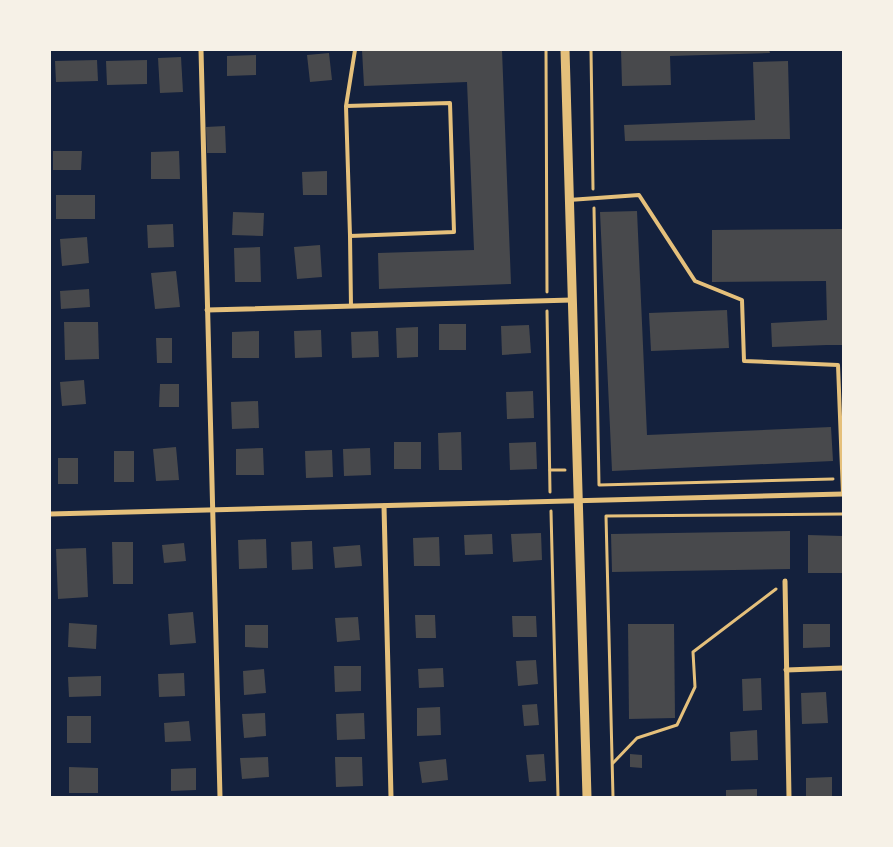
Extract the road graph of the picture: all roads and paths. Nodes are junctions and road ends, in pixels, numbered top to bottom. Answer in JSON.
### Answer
{"nodes":[{"id":1,"x":201,"y":50,"type":"edge"},
{"id":2,"x":355,"y":50,"type":"edge"},
{"id":3,"x":546,"y":50,"type":"edge"},
{"id":4,"x":565,"y":50,"type":"edge"},
{"id":5,"x":591,"y":50,"type":"edge"},
{"id":6,"x":346,"y":106,"type":"junction"},
{"id":7,"x":594,"y":198,"type":"junction"},
{"id":8,"x":569,"y":200,"type":"junction"},
{"id":9,"x":350,"y":236,"type":"junction"},
{"id":10,"x":547,"y":300,"type":"junction"},
{"id":11,"x":572,"y":300,"type":"junction"},
{"id":12,"x":351,"y":306,"type":"junction"},
{"id":13,"x":207,"y":310,"type":"junction"},
{"id":14,"x":842,"y":479,"type":"junction"},
{"id":15,"x":843,"y":494,"type":"edge"},
{"id":16,"x":579,"y":500,"type":"junction"},
{"id":17,"x":550,"y":501,"type":"junction"},
{"id":18,"x":384,"y":506,"type":"junction"},
{"id":19,"x":212,"y":510,"type":"junction"},
{"id":20,"x":50,"y":514,"type":"edge"},
{"id":21,"x":843,"y":514,"type":"edge"},
{"id":22,"x":785,"y":581,"type":"joint"},
{"id":23,"x":843,"y":668,"type":"edge"},
{"id":24,"x":786,"y":670,"type":"junction"},
{"id":25,"x":612,"y":763,"type":"junction"},
{"id":26,"x":220,"y":797,"type":"edge"},
{"id":27,"x":391,"y":797,"type":"edge"},
{"id":28,"x":558,"y":797,"type":"edge"},
{"id":29,"x":587,"y":797,"type":"edge"},
{"id":30,"x":613,"y":797,"type":"edge"},
{"id":31,"x":789,"y":797,"type":"edge"}],
"edges":[{"from":1,"to":13,"type":"street"},
{"from":2,"to":6,"type":"lane"},
{"from":3,"to":10,"type":"path"},
{"from":4,"to":8,"type":"street"},
{"from":5,"to":7,"type":"path"},
{"from":6,"to":9,"type":"lane"},
{"from":6,"to":9,"type":"lane"},
{"from":7,"to":8,"type":"lane"},
{"from":7,"to":14,"type":"lane"},
{"from":7,"to":14,"type":"path"},
{"from":8,"to":11,"type":"street"},
{"from":9,"to":12,"type":"lane"},
{"from":10,"to":11,"type":"street"},
{"from":10,"to":12,"type":"street"},
{"from":10,"to":17,"type":"path"},
{"from":11,"to":16,"type":"street"},
{"from":12,"to":13,"type":"street"},
{"from":13,"to":19,"type":"street"},
{"from":14,"to":15,"type":"lane"},
{"from":15,"to":16,"type":"street"},
{"from":16,"to":17,"type":"street"},
{"from":16,"to":29,"type":"street"},
{"from":17,"to":18,"type":"street"},
{"from":17,"to":28,"type":"path"},
{"from":18,"to":19,"type":"street"},
{"from":18,"to":27,"type":"street"},
{"from":19,"to":20,"type":"street"},
{"from":19,"to":26,"type":"street"},
{"from":21,"to":25,"type":"path"},
{"from":22,"to":24,"type":"street"},
{"from":22,"to":25,"type":"path"},
{"from":23,"to":24,"type":"street"},
{"from":24,"to":31,"type":"street"},
{"from":25,"to":30,"type":"path"}]}
